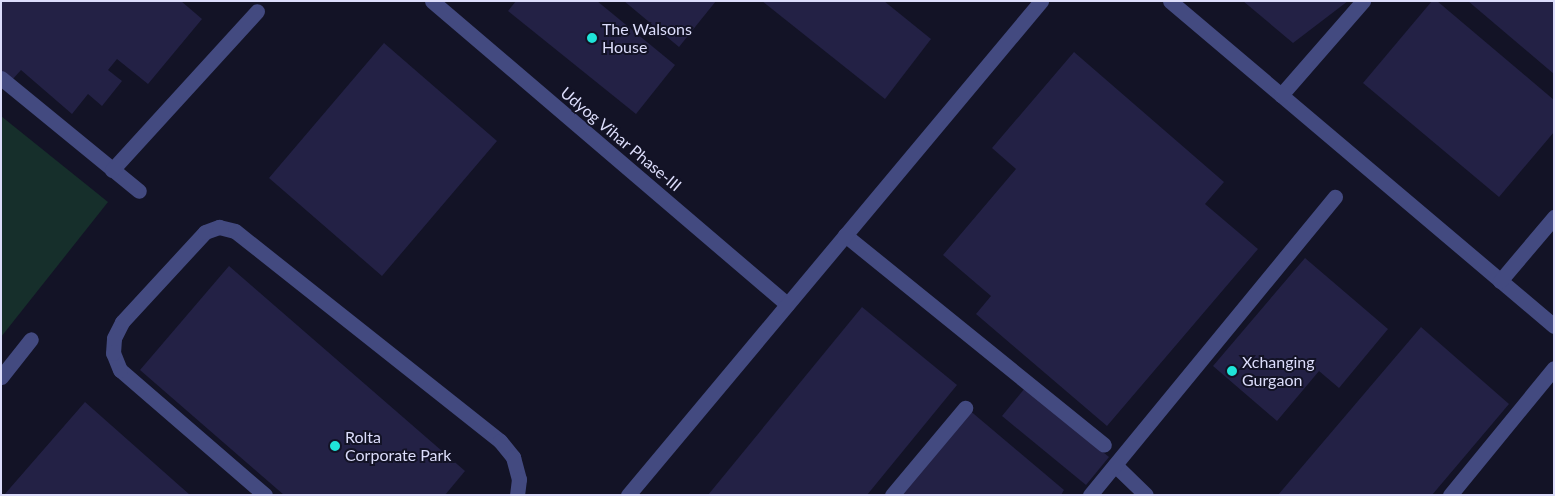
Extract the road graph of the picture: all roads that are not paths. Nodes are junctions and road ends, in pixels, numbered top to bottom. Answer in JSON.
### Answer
{"nodes":[{"id":1,"x":1041,"y":1,"type":"edge"},
{"id":2,"x":1170,"y":1,"type":"edge"},
{"id":3,"x":1363,"y":1,"type":"edge"},
{"id":4,"x":435,"y":2,"type":"edge"},
{"id":5,"x":257,"y":11,"type":"dead end"},
{"id":6,"x":1,"y":78,"type":"edge"},
{"id":7,"x":1281,"y":95,"type":"junction"},
{"id":8,"x":112,"y":170,"type":"junction"},
{"id":9,"x":139,"y":191,"type":"dead end"},
{"id":10,"x":1334,"y":197,"type":"dead end"},
{"id":11,"x":1554,"y":217,"type":"edge"},
{"id":12,"x":845,"y":235,"type":"junction"},
{"id":13,"x":1500,"y":281,"type":"junction"},
{"id":14,"x":788,"y":304,"type":"junction"},
{"id":15,"x":1554,"y":326,"type":"edge"},
{"id":16,"x":31,"y":339,"type":"dead end"},
{"id":17,"x":1554,"y":368,"type":"edge"},
{"id":18,"x":1,"y":377,"type":"edge"},
{"id":19,"x":965,"y":408,"type":"dead end"},
{"id":20,"x":1104,"y":445,"type":"dead end"},
{"id":21,"x":1115,"y":466,"type":"junction"},
{"id":22,"x":265,"y":495,"type":"edge"},
{"id":23,"x":517,"y":495,"type":"edge"},
{"id":24,"x":628,"y":495,"type":"edge"},
{"id":25,"x":892,"y":495,"type":"edge"},
{"id":26,"x":1090,"y":495,"type":"edge"},
{"id":27,"x":1146,"y":495,"type":"edge"},
{"id":28,"x":1450,"y":495,"type":"edge"}],
"edges":[{"from":1,"to":12,"type":"lane"},
{"from":2,"to":7,"type":"lane"},
{"from":3,"to":7,"type":"lane"},
{"from":4,"to":14,"type":"lane","name":"Udyog Vihar Phase-III"},
{"from":5,"to":8,"type":"lane"},
{"from":6,"to":8,"type":"lane"},
{"from":7,"to":13,"type":"lane"},
{"from":8,"to":9,"type":"lane"},
{"from":10,"to":21,"type":"lane"},
{"from":11,"to":13,"type":"lane"},
{"from":12,"to":14,"type":"lane"},
{"from":12,"to":20,"type":"lane"},
{"from":13,"to":15,"type":"lane"},
{"from":14,"to":24,"type":"lane"},
{"from":16,"to":18,"type":"lane"},
{"from":17,"to":28,"type":"lane"},
{"from":19,"to":25,"type":"lane"},
{"from":21,"to":26,"type":"lane"},
{"from":21,"to":27,"type":"lane"},
{"from":22,"to":23,"type":"lane"}]}
